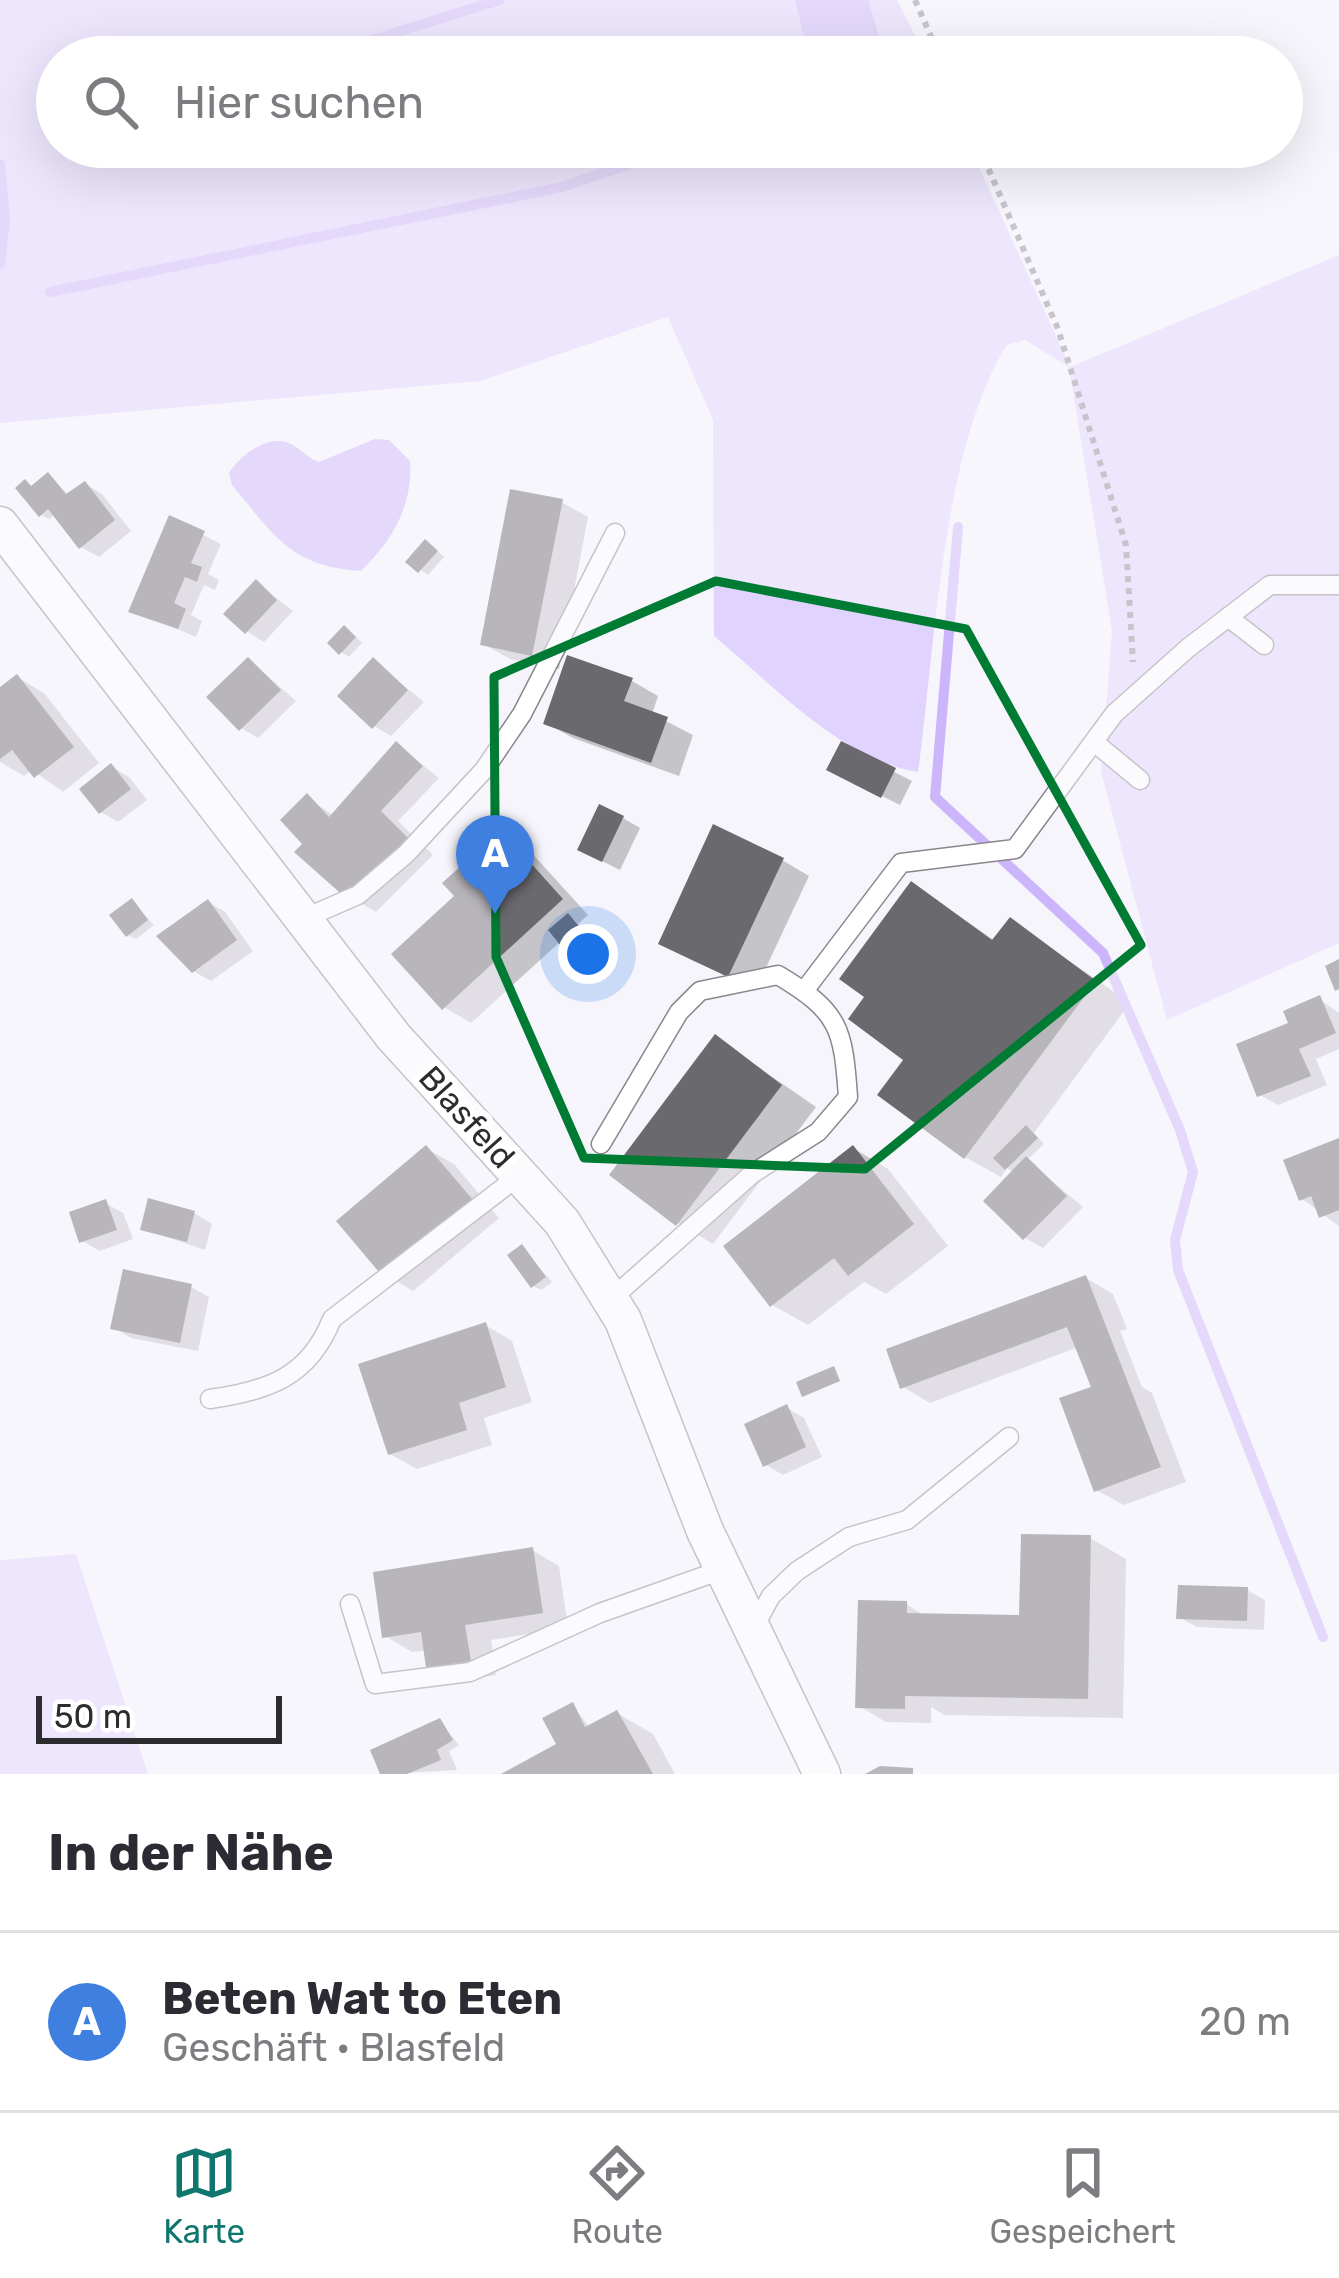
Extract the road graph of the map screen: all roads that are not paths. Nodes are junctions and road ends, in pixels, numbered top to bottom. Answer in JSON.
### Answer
{"nodes":[{"id":1,"x":0,"y":525,"type":"edge"},
{"id":2,"x":615,"y":533,"type":"dead end"},
{"id":3,"x":1339,"y":585,"type":"edge"},
{"id":4,"x":1228,"y":617,"type":"junction"},
{"id":5,"x":1264,"y":645,"type":"dead end"},
{"id":6,"x":1094,"y":742,"type":"junction"},
{"id":7,"x":1140,"y":780,"type":"dead end"},
{"id":8,"x":303,"y":919,"type":"junction"},
{"id":9,"x":804,"y":991,"type":"junction"},
{"id":10,"x":601,"y":1144,"type":"dead end"},
{"id":11,"x":520,"y":1175,"type":"junction"},
{"id":12,"x":610,"y":1300,"type":"junction"},
{"id":13,"x":210,"y":1399,"type":"dead end"},
{"id":14,"x":1009,"y":1437,"type":"dead end"},
{"id":15,"x":727,"y":1568,"type":"junction"},
{"id":16,"x":350,"y":1604,"type":"dead end"},
{"id":17,"x":754,"y":1627,"type":"junction"},
{"id":18,"x":822,"y":1774,"type":"edge"}],
"edges":[{"from":1,"to":8,"type":"street","name":"Blasfeld"},
{"from":2,"to":8,"type":"lane"},
{"from":3,"to":4,"type":"lane"},
{"from":4,"to":5,"type":"lane"},
{"from":4,"to":6,"type":"lane"},
{"from":6,"to":7,"type":"lane"},
{"from":6,"to":9,"type":"lane"},
{"from":8,"to":11,"type":"street","name":"Blasfeld"},
{"from":9,"to":10,"type":"lane"},
{"from":9,"to":12,"type":"lane"},
{"from":11,"to":12,"type":"street","name":"Blasfeld"},
{"from":11,"to":13,"type":"lane"},
{"from":12,"to":15,"type":"street","name":"Blasfeld"},
{"from":14,"to":17,"type":"lane"},
{"from":15,"to":16,"type":"lane"},
{"from":15,"to":17,"type":"street","name":"Blasfeld"},
{"from":17,"to":18,"type":"street","name":"Blasfeld"}]}
